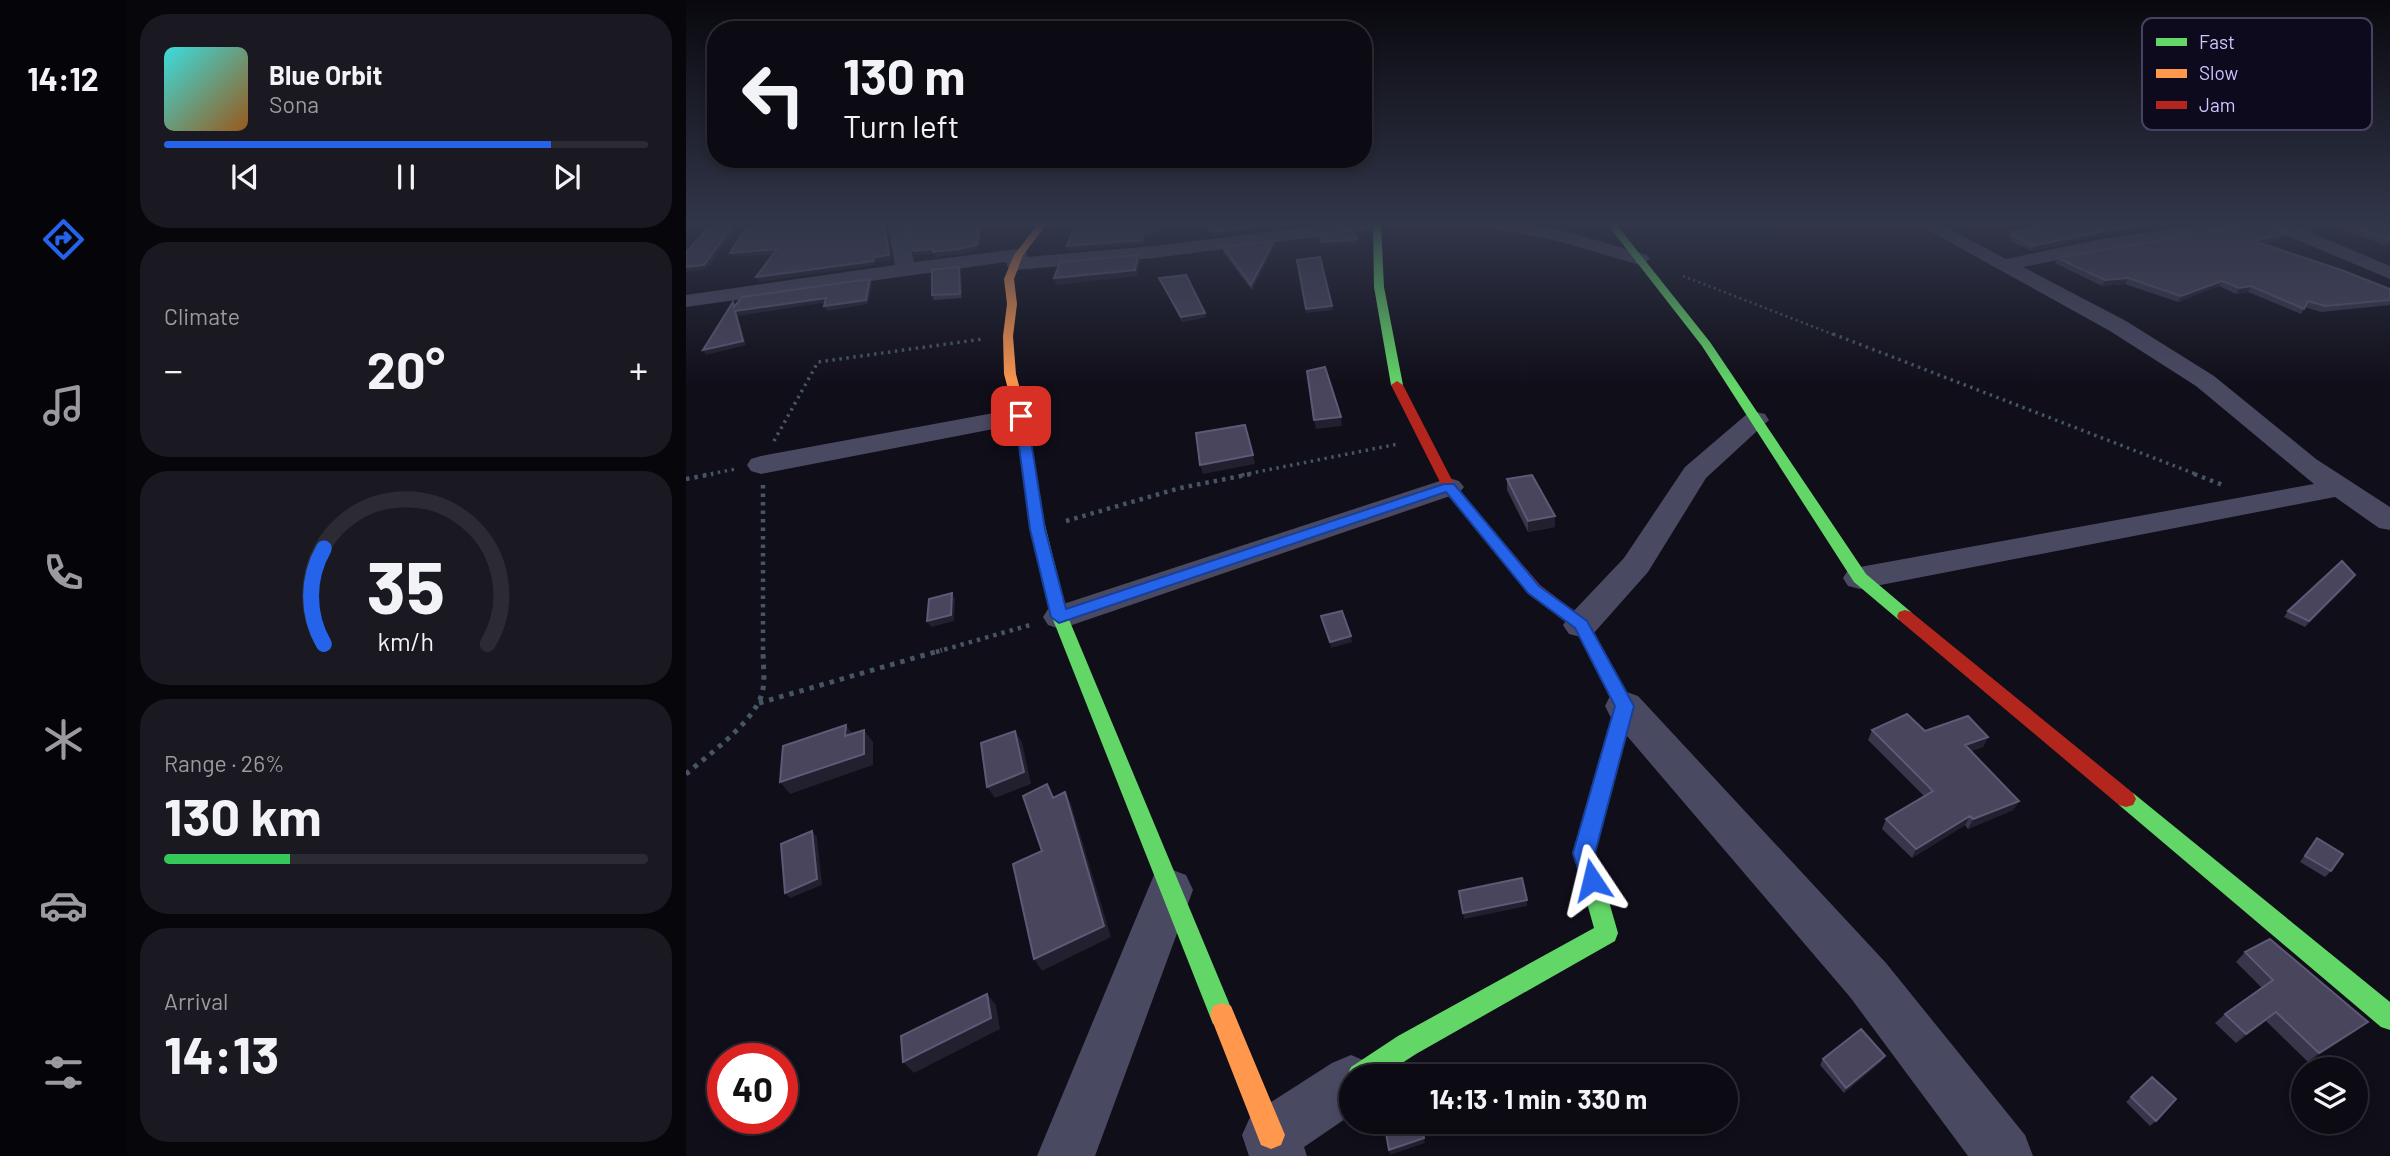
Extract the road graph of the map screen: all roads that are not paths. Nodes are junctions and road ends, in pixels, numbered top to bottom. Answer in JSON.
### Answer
{"nodes":[{"id":1,"x":844,"y":278,"type":"edge"},
{"id":2,"x":1009,"y":278,"type":"edge"},
{"id":3,"x":1379,"y":278,"type":"edge"},
{"id":4,"x":1655,"y":278,"type":"edge"},
{"id":5,"x":2029,"y":278,"type":"edge"},
{"id":6,"x":686,"y":301,"type":"edge"},
{"id":7,"x":1021,"y":416,"type":"junction"},
{"id":8,"x":1756,"y":420,"type":"junction"},
{"id":9,"x":761,"y":465,"type":"road end"},
{"id":10,"x":1449,"y":487,"type":"junction"},
{"id":11,"x":2338,"y":488,"type":"junction"},
{"id":12,"x":2390,"y":521,"type":"edge"},
{"id":13,"x":1860,"y":578,"type":"junction"},
{"id":14,"x":1059,"y":617,"type":"junction"},
{"id":15,"x":1581,"y":625,"type":"junction"},
{"id":16,"x":1624,"y":706,"type":"junction"},
{"id":17,"x":1170,"y":890,"type":"junction"},
{"id":18,"x":2390,"y":1018,"type":"edge"},
{"id":19,"x":1378,"y":1064,"type":"edge"},
{"id":20,"x":1339,"y":1092,"type":"edge"},
{"id":21,"x":1274,"y":1145,"type":"edge"},
{"id":22,"x":1066,"y":1156,"type":"edge"},
{"id":23,"x":2004,"y":1156,"type":"edge"}],
"edges":[{"from":1,"to":6,"type":"street"},
{"from":2,"to":7,"type":"street"},
{"from":3,"to":10,"type":"street"},
{"from":4,"to":8,"type":"street"},
{"from":5,"to":11,"type":"street"},
{"from":7,"to":9,"type":"street"},
{"from":7,"to":14,"type":"street"},
{"from":8,"to":13,"type":"street"},
{"from":8,"to":15,"type":"street"},
{"from":10,"to":14,"type":"street"},
{"from":10,"to":15,"type":"street"},
{"from":11,"to":12,"type":"street"},
{"from":11,"to":13,"type":"street"},
{"from":13,"to":18,"type":"street"},
{"from":14,"to":17,"type":"street"},
{"from":15,"to":16,"type":"street"},
{"from":16,"to":19,"type":"street"},
{"from":16,"to":23,"type":"street"},
{"from":17,"to":21,"type":"street"},
{"from":17,"to":22,"type":"street"},
{"from":20,"to":21,"type":"street"}]}
